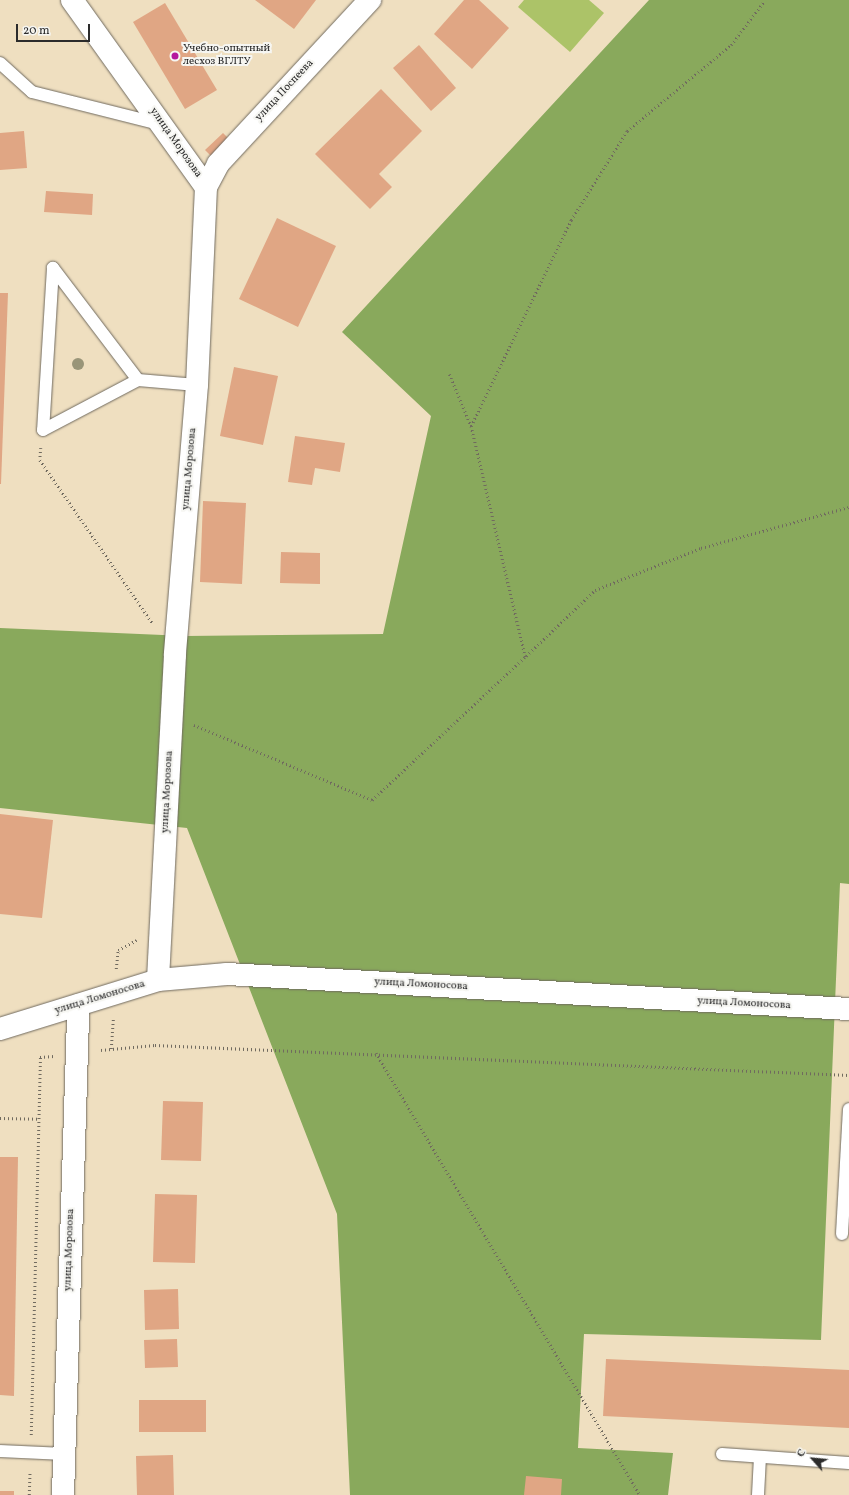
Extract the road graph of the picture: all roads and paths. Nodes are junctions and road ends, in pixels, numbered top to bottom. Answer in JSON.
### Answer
{"nodes":[{"id":1,"x":72,"y":0,"type":"edge"},
{"id":2,"x":370,"y":0,"type":"edge"},
{"id":3,"x":765,"y":0,"type":"edge"},
{"id":4,"x":0,"y":63,"type":"edge"},
{"id":5,"x":162,"y":125,"type":"junction"},
{"id":6,"x":206,"y":187,"type":"junction"},
{"id":7,"x":449,"y":374,"type":"dead end"},
{"id":8,"x":138,"y":380,"type":"junction"},
{"id":9,"x":197,"y":385,"type":"junction"},
{"id":10,"x":471,"y":427,"type":"junction"},
{"id":11,"x":43,"y":430,"type":"junction"},
{"id":12,"x":849,"y":507,"type":"edge"},
{"id":13,"x":175,"y":655,"type":"junction"},
{"id":14,"x":525,"y":657,"type":"junction"},
{"id":15,"x":172,"y":716,"type":"junction"},
{"id":16,"x":158,"y":980,"type":"junction"},
{"id":17,"x":78,"y":1005,"type":"junction"},
{"id":18,"x":849,"y":1009,"type":"edge"},
{"id":19,"x":0,"y":1029,"type":"edge"},
{"id":20,"x":76,"y":1053,"type":"junction"},
{"id":21,"x":376,"y":1053,"type":"junction"},
{"id":22,"x":849,"y":1076,"type":"edge"},
{"id":23,"x":849,"y":1109,"type":"edge"},
{"id":24,"x":0,"y":1118,"type":"edge"},
{"id":25,"x":39,"y":1119,"type":"junction"},
{"id":26,"x":842,"y":1234,"type":"dead end"},
{"id":27,"x":0,"y":1451,"type":"edge"},
{"id":28,"x":30,"y":1452,"type":"junction"},
{"id":29,"x":64,"y":1454,"type":"junction"},
{"id":30,"x":722,"y":1454,"type":"dead end"},
{"id":31,"x":760,"y":1457,"type":"junction"},
{"id":32,"x":849,"y":1463,"type":"edge"},
{"id":33,"x":29,"y":1495,"type":"edge"},
{"id":34,"x":63,"y":1495,"type":"edge"},
{"id":35,"x":640,"y":1495,"type":"edge"},
{"id":36,"x":758,"y":1495,"type":"edge"}],
"edges":[{"from":1,"to":5,"type":"street","name":"улица Морозова"},
{"from":2,"to":6,"type":"street","name":"улица Поспеева"},
{"from":3,"to":10,"type":"path"},
{"from":4,"to":5,"type":"lane"},
{"from":5,"to":6,"type":"street","name":"улица Морозова"},
{"from":6,"to":9,"type":"street","name":"улица Морозова"},
{"from":7,"to":10,"type":"path"},
{"from":8,"to":9,"type":"lane"},
{"from":8,"to":11,"type":"lane"},
{"from":8,"to":11,"type":"lane"},
{"from":9,"to":13,"type":"street","name":"улица Морозова"},
{"from":10,"to":14,"type":"path"},
{"from":11,"to":13,"type":"path"},
{"from":12,"to":14,"type":"path"},
{"from":13,"to":15,"type":"street","name":"улица Морозова"},
{"from":14,"to":15,"type":"path"},
{"from":15,"to":16,"type":"street","name":"улица Морозова"},
{"from":16,"to":17,"type":"street","name":"улица Ломоносова"},
{"from":16,"to":18,"type":"street","name":"улица Ломоносова"},
{"from":17,"to":19,"type":"street","name":"улица Ломоносова"},
{"from":17,"to":20,"type":"street","name":"улица Морозова"},
{"from":20,"to":21,"type":"path"},
{"from":20,"to":25,"type":"path"},
{"from":20,"to":29,"type":"street","name":"улица Морозова"},
{"from":21,"to":22,"type":"path"},
{"from":21,"to":35,"type":"path"},
{"from":23,"to":26,"type":"lane"},
{"from":24,"to":25,"type":"path"},
{"from":25,"to":28,"type":"path"},
{"from":27,"to":28,"type":"lane"},
{"from":28,"to":29,"type":"lane"},
{"from":28,"to":33,"type":"path"},
{"from":29,"to":34,"type":"street","name":"улица Морозова"},
{"from":30,"to":31,"type":"lane"},
{"from":31,"to":32,"type":"lane"},
{"from":31,"to":36,"type":"lane"}]}
